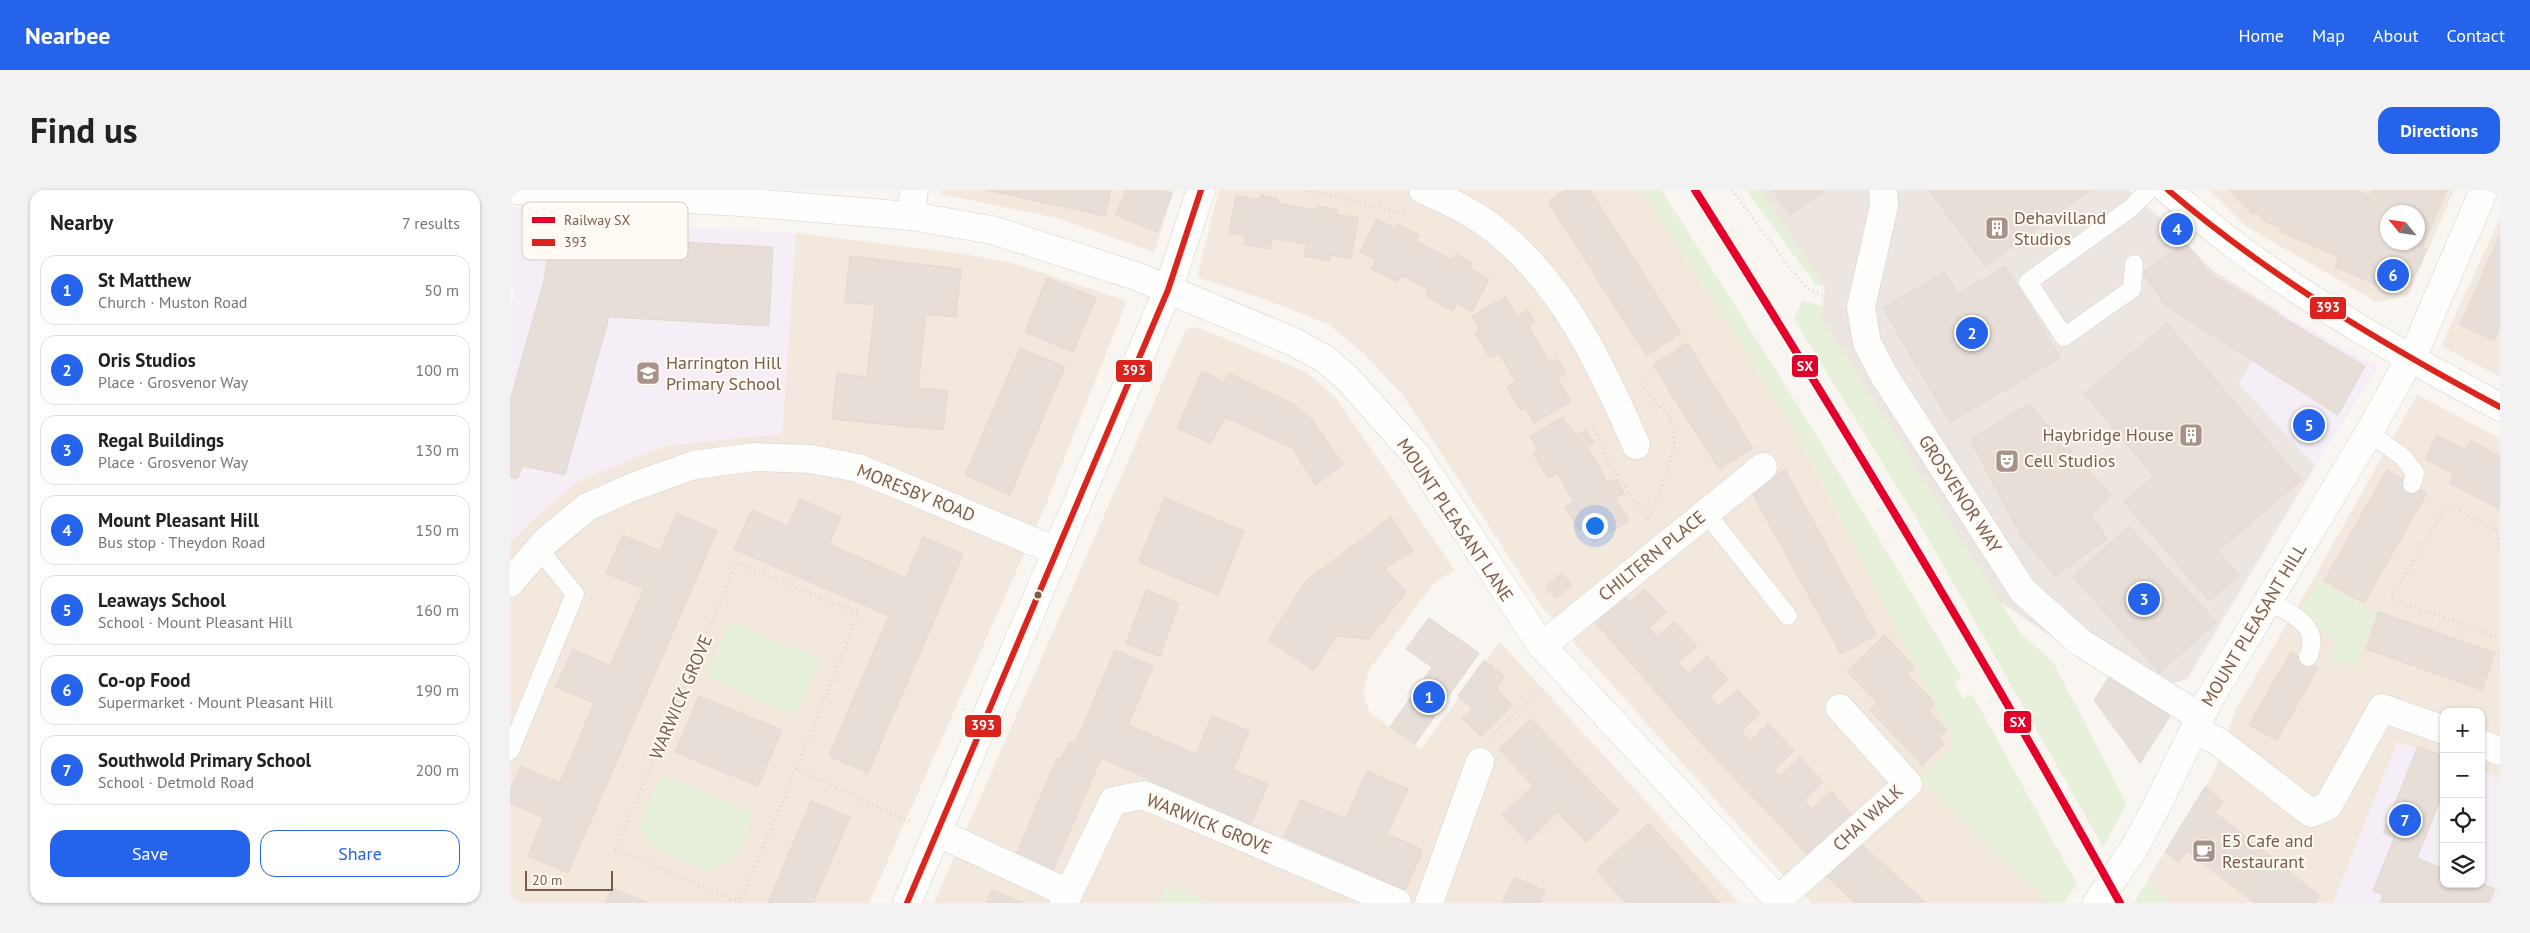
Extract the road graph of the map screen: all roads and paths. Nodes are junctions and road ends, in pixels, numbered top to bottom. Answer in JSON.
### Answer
{"nodes":[{"id":1,"x":516,"y":190,"type":"edge"},
{"id":2,"x":1201,"y":190,"type":"edge"},
{"id":3,"x":1306,"y":190,"type":"edge"},
{"id":4,"x":1423,"y":190,"type":"edge"},
{"id":5,"x":1732,"y":190,"type":"edge"},
{"id":6,"x":1883,"y":190,"type":"edge"},
{"id":7,"x":2150,"y":190,"type":"edge"},
{"id":8,"x":2168,"y":190,"type":"edge"},
{"id":9,"x":2484,"y":190,"type":"edge"},
{"id":10,"x":632,"y":193,"type":"edge"},
{"id":11,"x":912,"y":203,"type":"edge"},
{"id":12,"x":1406,"y":214,"type":"dead end"},
{"id":13,"x":2134,"y":264,"type":"dead end"},
{"id":14,"x":1168,"y":290,"type":"junction"},
{"id":15,"x":1861,"y":307,"type":"junction"},
{"id":16,"x":2410,"y":358,"type":"junction"},
{"id":17,"x":2500,"y":407,"type":"edge"},
{"id":18,"x":1591,"y":420,"type":"dead end"},
{"id":19,"x":2368,"y":433,"type":"junction"},
{"id":20,"x":1636,"y":445,"type":"dead end"},
{"id":21,"x":1763,"y":467,"type":"dead end"},
{"id":22,"x":2412,"y":484,"type":"dead end"},
{"id":23,"x":1706,"y":513,"type":"junction"},
{"id":24,"x":1645,"y":527,"type":"dead end"},
{"id":25,"x":539,"y":549,"type":"junction"},
{"id":26,"x":2500,"y":549,"type":"edge"},
{"id":27,"x":1056,"y":552,"type":"junction"},
{"id":28,"x":510,"y":583,"type":"edge"},
{"id":29,"x":2269,"y":601,"type":"junction"},
{"id":30,"x":1788,"y":616,"type":"dead end"},
{"id":31,"x":2500,"y":638,"type":"edge"},
{"id":32,"x":1542,"y":646,"type":"junction"},
{"id":33,"x":2500,"y":655,"type":"edge"},
{"id":34,"x":2308,"y":657,"type":"dead end"},
{"id":35,"x":2500,"y":665,"type":"edge"},
{"id":36,"x":1563,"y":669,"type":"junction"},
{"id":37,"x":1840,"y":708,"type":"dead end"},
{"id":38,"x":2198,"y":724,"type":"junction"},
{"id":39,"x":2440,"y":729,"type":"edge"},
{"id":40,"x":2485,"y":745,"type":"edge"},
{"id":41,"x":510,"y":751,"type":"edge"},
{"id":42,"x":2500,"y":751,"type":"edge"},
{"id":43,"x":1480,"y":762,"type":"joint"},
{"id":44,"x":796,"y":769,"type":"junction"},
{"id":45,"x":938,"y":833,"type":"junction"},
{"id":46,"x":1066,"y":898,"type":"edge"},
{"id":47,"x":1779,"y":902,"type":"edge"},
{"id":48,"x":907,"y":903,"type":"edge"},
{"id":49,"x":1396,"y":903,"type":"edge"},
{"id":50,"x":1429,"y":903,"type":"edge"},
{"id":51,"x":2097,"y":903,"type":"edge"}],
"edges":[{"from":1,"to":10,"type":"street","name":"MOUNT PLEASANT LANE"},
{"from":2,"to":14,"type":"street"},
{"from":3,"to":12,"type":"path"},
{"from":4,"to":20,"type":"street"},
{"from":5,"to":15,"type":"path"},
{"from":6,"to":15,"type":"street","name":"GROSVENOR WAY"},
{"from":7,"to":13,"type":"lane"},
{"from":8,"to":16,"type":"street"},
{"from":9,"to":16,"type":"street","name":"MOUNT PLEASANT HILL"},
{"from":10,"to":11,"type":"street","name":"MOUNT PLEASANT LANE"},
{"from":11,"to":14,"type":"street","name":"MOUNT PLEASANT LANE"},
{"from":14,"to":27,"type":"street"},
{"from":14,"to":32,"type":"street","name":"MOUNT PLEASANT LANE"},
{"from":15,"to":38,"type":"street","name":"GROSVENOR WAY"},
{"from":16,"to":17,"type":"street"},
{"from":16,"to":19,"type":"street","name":"MOUNT PLEASANT HILL"},
{"from":18,"to":24,"type":"path"},
{"from":19,"to":22,"type":"lane"},
{"from":19,"to":29,"type":"street","name":"MOUNT PLEASANT HILL"},
{"from":21,"to":23,"type":"street","name":"CHILTERN PLACE"},
{"from":23,"to":30,"type":"lane"},
{"from":23,"to":32,"type":"street","name":"CHILTERN PLACE"},
{"from":25,"to":27,"type":"street","name":"MORESBY ROAD"},
{"from":25,"to":28,"type":"street","name":"MORESBY ROAD"},
{"from":25,"to":41,"type":"lane"},
{"from":26,"to":31,"type":"path"},
{"from":27,"to":45,"type":"street"},
{"from":29,"to":34,"type":"lane"},
{"from":29,"to":38,"type":"street","name":"MOUNT PLEASANT HILL"},
{"from":32,"to":36,"type":"street","name":"MOUNT PLEASANT LANE"},
{"from":33,"to":35,"type":"path"},
{"from":36,"to":43,"type":"path"},
{"from":36,"to":47,"type":"street","name":"MOUNT PLEASANT LANE"},
{"from":37,"to":47,"type":"street","name":"CHAI WALK"},
{"from":38,"to":39,"type":"street","name":"GROSVENOR WAY"},
{"from":38,"to":51,"type":"street","name":"MOUNT PLEASANT HILL"},
{"from":40,"to":42,"type":"street"},
{"from":43,"to":50,"type":"street"},
{"from":44,"to":44,"type":"path","name":"WARWICK GROVE"},
{"from":44,"to":45,"type":"path"},
{"from":45,"to":46,"type":"street","name":"WARWICK GROVE"},
{"from":45,"to":48,"type":"street"},
{"from":46,"to":49,"type":"street","name":"WARWICK GROVE"}]}
